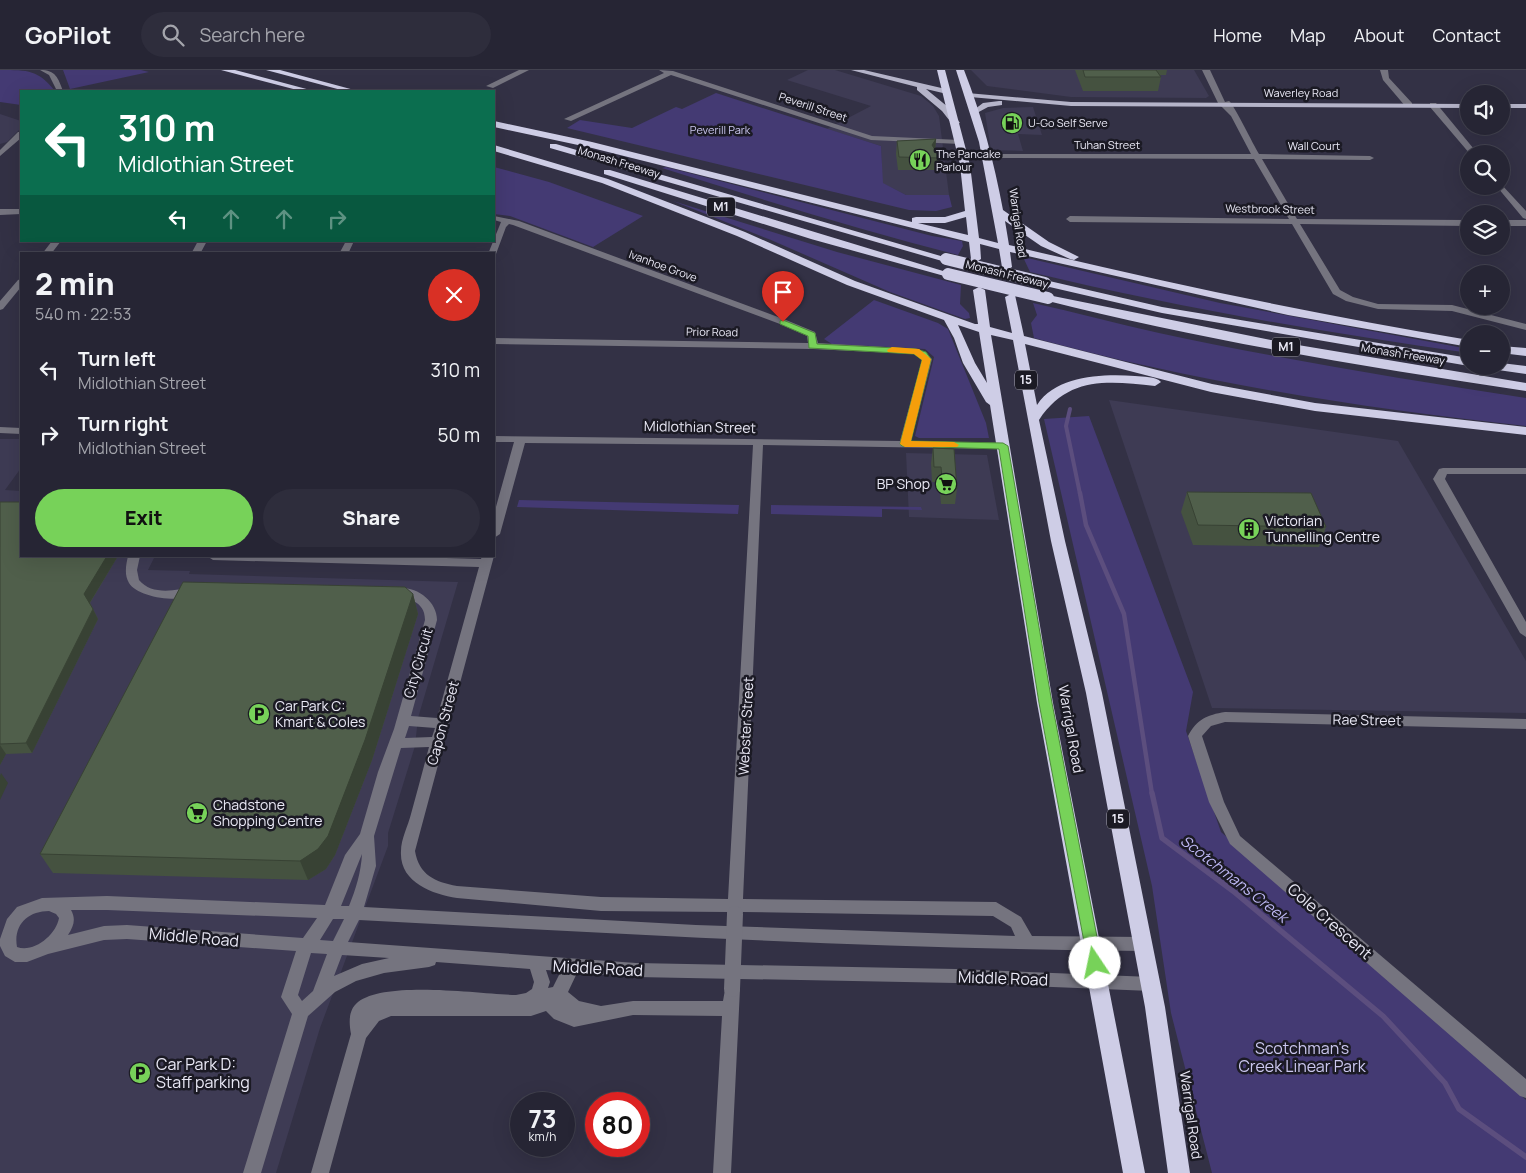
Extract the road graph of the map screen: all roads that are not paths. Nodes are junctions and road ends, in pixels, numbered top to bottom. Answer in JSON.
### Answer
{"nodes":[{"id":1,"x":44,"y":70,"type":"edge"},
{"id":2,"x":225,"y":70,"type":"edge"},
{"id":3,"x":270,"y":70,"type":"edge"},
{"id":4,"x":523,"y":70,"type":"edge"},
{"id":5,"x":856,"y":70,"type":"edge"},
{"id":6,"x":877,"y":70,"type":"edge"},
{"id":7,"x":941,"y":70,"type":"edge"},
{"id":8,"x":960,"y":70,"type":"edge"},
{"id":9,"x":1206,"y":70,"type":"edge"},
{"id":10,"x":1384,"y":70,"type":"edge"},
{"id":11,"x":667,"y":71,"type":"edge"},
{"id":12,"x":490,"y":86,"type":"dead end"},
{"id":13,"x":915,"y":86,"type":"junction"},
{"id":14,"x":946,"y":88,"type":"junction"},
{"id":15,"x":1217,"y":89,"type":"junction"},
{"id":16,"x":60,"y":90,"type":"edge"},
{"id":17,"x":306,"y":90,"type":"edge"},
{"id":18,"x":350,"y":90,"type":"edge"},
{"id":19,"x":969,"y":91,"type":"junction"},
{"id":20,"x":1042,"y":102,"type":"junction"},
{"id":21,"x":1133,"y":102,"type":"junction"},
{"id":22,"x":1229,"y":103,"type":"junction"},
{"id":23,"x":1409,"y":105,"type":"junction"},
{"id":24,"x":1433,"y":105,"type":"junction"},
{"id":25,"x":1460,"y":106,"type":"edge"},
{"id":26,"x":1510,"y":106,"type":"edge"},
{"id":27,"x":1526,"y":106,"type":"edge"},
{"id":28,"x":975,"y":112,"type":"junction"},
{"id":29,"x":568,"y":119,"type":"dead end"},
{"id":30,"x":956,"y":123,"type":"junction"},
{"id":31,"x":495,"y":124,"type":"edge"},
{"id":32,"x":495,"y":129,"type":"edge"},
{"id":33,"x":20,"y":135,"type":"edge"},
{"id":34,"x":495,"y":139,"type":"edge"},
{"id":35,"x":960,"y":142,"type":"junction"},
{"id":36,"x":1466,"y":145,"type":"edge"},
{"id":37,"x":495,"y":148,"type":"edge"},
{"id":38,"x":0,"y":154,"type":"edge"},
{"id":39,"x":987,"y":156,"type":"junction"},
{"id":40,"x":1257,"y":157,"type":"junction"},
{"id":41,"x":1370,"y":158,"type":"dead end"},
{"id":42,"x":1508,"y":195,"type":"edge"},
{"id":43,"x":0,"y":212,"type":"edge"},
{"id":44,"x":20,"y":212,"type":"edge"},
{"id":45,"x":999,"y":216,"type":"junction"},
{"id":46,"x":1526,"y":216,"type":"edge"},
{"id":47,"x":495,"y":218,"type":"edge"},
{"id":48,"x":886,"y":218,"type":"junction"},
{"id":49,"x":1070,"y":219,"type":"dead end"},
{"id":50,"x":1138,"y":219,"type":"junction"},
{"id":51,"x":508,"y":220,"type":"junction"},
{"id":52,"x":978,"y":221,"type":"junction"},
{"id":53,"x":1294,"y":221,"type":"junction"},
{"id":54,"x":1460,"y":222,"type":"edge"},
{"id":55,"x":1510,"y":223,"type":"edge"},
{"id":56,"x":1526,"y":223,"type":"edge"},
{"id":57,"x":1143,"y":232,"type":"dead end"},
{"id":58,"x":974,"y":240,"type":"junction"},
{"id":59,"x":56,"y":242,"type":"edge"},
{"id":60,"x":1004,"y":247,"type":"junction"},
{"id":61,"x":48,"y":252,"type":"edge"},
{"id":62,"x":493,"y":252,"type":"edge"},
{"id":63,"x":976,"y":259,"type":"dead end"},
{"id":64,"x":1007,"y":267,"type":"dead end"},
{"id":65,"x":1093,"y":268,"type":"junction"},
{"id":66,"x":20,"y":283,"type":"edge"},
{"id":67,"x":980,"y":290,"type":"dead end"},
{"id":68,"x":1011,"y":297,"type":"dead end"},
{"id":69,"x":0,"y":307,"type":"edge"},
{"id":70,"x":949,"y":319,"type":"junction"},
{"id":71,"x":1526,"y":327,"type":"edge"},
{"id":72,"x":984,"y":330,"type":"junction"},
{"id":73,"x":1019,"y":339,"type":"junction"},
{"id":74,"x":495,"y":341,"type":"edge"},
{"id":75,"x":1460,"y":342,"type":"edge"},
{"id":76,"x":812,"y":346,"type":"junction"},
{"id":77,"x":1510,"y":350,"type":"edge"},
{"id":78,"x":1526,"y":352,"type":"edge"},
{"id":79,"x":1460,"y":360,"type":"edge"},
{"id":80,"x":1510,"y":368,"type":"edge"},
{"id":81,"x":1526,"y":370,"type":"edge"},
{"id":82,"x":1526,"y":387,"type":"edge"},
{"id":83,"x":1211,"y":388,"type":"junction"},
{"id":84,"x":997,"y":411,"type":"junction"},
{"id":85,"x":1033,"y":420,"type":"junction"},
{"id":86,"x":0,"y":430,"type":"edge"},
{"id":87,"x":20,"y":430,"type":"edge"},
{"id":88,"x":1526,"y":432,"type":"edge"},
{"id":89,"x":495,"y":439,"type":"edge"},
{"id":90,"x":520,"y":440,"type":"junction"},
{"id":91,"x":758,"y":443,"type":"junction"},
{"id":92,"x":905,"y":444,"type":"junction"},
{"id":93,"x":1003,"y":446,"type":"junction"},
{"id":94,"x":1526,"y":472,"type":"edge"},
{"id":95,"x":495,"y":530,"type":"edge"},
{"id":96,"x":134,"y":557,"type":"edge"},
{"id":97,"x":282,"y":557,"type":"edge"},
{"id":98,"x":487,"y":560,"type":"edge"},
{"id":99,"x":207,"y":589,"type":"edge"},
{"id":100,"x":380,"y":590,"type":"edge"},
{"id":101,"x":1526,"y":633,"type":"edge"},
{"id":102,"x":1208,"y":720,"type":"joint"},
{"id":103,"x":403,"y":721,"type":"junction"},
{"id":104,"x":442,"y":723,"type":"junction"},
{"id":105,"x":1526,"y":724,"type":"edge"},
{"id":106,"x":437,"y":742,"type":"junction"},
{"id":107,"x":396,"y":743,"type":"junction"},
{"id":108,"x":367,"y":836,"type":"junction"},
{"id":109,"x":50,"y":904,"type":"junction"},
{"id":110,"x":736,"y":910,"type":"junction"},
{"id":111,"x":329,"y":912,"type":"junction"},
{"id":112,"x":356,"y":913,"type":"junction"},
{"id":113,"x":1027,"y":943,"type":"junction"},
{"id":114,"x":1092,"y":944,"type":"junction"},
{"id":115,"x":1143,"y":944,"type":"junction"},
{"id":116,"x":306,"y":946,"type":"junction"},
{"id":117,"x":48,"y":947,"type":"junction"},
{"id":118,"x":338,"y":947,"type":"junction"},
{"id":119,"x":450,"y":956,"type":"junction"},
{"id":120,"x":536,"y":964,"type":"junction"},
{"id":121,"x":571,"y":966,"type":"junction"},
{"id":122,"x":1099,"y":982,"type":"junction"},
{"id":123,"x":1151,"y":984,"type":"junction"},
{"id":124,"x":319,"y":996,"type":"junction"},
{"id":125,"x":548,"y":997,"type":"junction"},
{"id":126,"x":731,"y":1009,"type":"junction"},
{"id":127,"x":301,"y":1012,"type":"junction"},
{"id":128,"x":1526,"y":1090,"type":"edge"},
{"id":129,"x":252,"y":1173,"type":"edge"},
{"id":130,"x":320,"y":1173,"type":"edge"},
{"id":131,"x":722,"y":1173,"type":"edge"},
{"id":132,"x":1134,"y":1173,"type":"edge"},
{"id":133,"x":1179,"y":1173,"type":"edge"}],
"edges":[{"from":1,"to":16,"type":"street"},
{"from":2,"to":17,"type":"highway"},
{"from":3,"to":18,"type":"highway"},
{"from":4,"to":12,"type":"street"},
{"from":5,"to":13,"type":"main road","name":"Waverley Road"},
{"from":6,"to":14,"type":"main road","name":"Waverley Road"},
{"from":7,"to":14,"type":"highway"},
{"from":8,"to":19,"type":"highway","name":"Warrigal Road"},
{"from":9,"to":15,"type":"street"},
{"from":10,"to":23,"type":"street"},
{"from":11,"to":29,"type":"street"},
{"from":11,"to":35,"type":"street","name":"Peverill Street"},
{"from":13,"to":14,"type":"main road","name":"Waverley Road"},
{"from":13,"to":30,"type":"main road"},
{"from":14,"to":19,"type":"highway","name":"Waverley Road"},
{"from":14,"to":30,"type":"highway"},
{"from":15,"to":22,"type":"street"},
{"from":15,"to":22,"type":"street"},
{"from":19,"to":20,"type":"main road","name":"Waverley Road"},
{"from":19,"to":21,"type":"main road","name":"Waverley Road"},
{"from":19,"to":28,"type":"highway","name":"Warrigal Road"},
{"from":20,"to":21,"type":"main road","name":"Waverley Road"},
{"from":20,"to":28,"type":"main road"},
{"from":21,"to":22,"type":"main road","name":"Waverley Road"},
{"from":22,"to":23,"type":"main road","name":"Waverley Road"},
{"from":22,"to":40,"type":"street"},
{"from":23,"to":24,"type":"main road","name":"Waverley Road"},
{"from":24,"to":25,"type":"main road","name":"Waverley Road"},
{"from":24,"to":36,"type":"street"},
{"from":26,"to":27,"type":"main road"},
{"from":28,"to":39,"type":"highway","name":"Warrigal Road"},
{"from":30,"to":35,"type":"highway"},
{"from":31,"to":48,"type":"highway"},
{"from":32,"to":79,"type":"highway","name":"Monash Freeway","number":"M1","bridge":true},
{"from":33,"to":38,"type":"street"},
{"from":34,"to":82,"type":"highway","name":"Monash Freeway","number":"M1","bridge":true},
{"from":35,"to":52,"type":"highway"},
{"from":37,"to":70,"type":"highway"},
{"from":39,"to":40,"type":"street","name":"Tuhan Street"},
{"from":39,"to":45,"type":"highway","name":"Warrigal Road"},
{"from":40,"to":41,"type":"street","name":"Wall Court"},
{"from":40,"to":53,"type":"street"},
{"from":42,"to":46,"type":"street"},
{"from":43,"to":44,"type":"street"},
{"from":45,"to":52,"type":"highway"},
{"from":45,"to":60,"type":"highway","name":"Warrigal Road"},
{"from":45,"to":65,"type":"highway"},
{"from":47,"to":51,"type":"street","name":"Ivanhoe Grove"},
{"from":48,"to":52,"type":"highway"},
{"from":48,"to":58,"type":"highway"},
{"from":49,"to":50,"type":"street","name":"Westbrook Street"},
{"from":50,"to":53,"type":"street","name":"Westbrook Street"},
{"from":50,"to":57,"type":"street"},
{"from":51,"to":62,"type":"street"},
{"from":51,"to":76,"type":"street","name":"Ivanhoe Grove"},
{"from":52,"to":58,"type":"highway"},
{"from":53,"to":54,"type":"street","name":"Westbrook Street"},
{"from":53,"to":71,"type":"street"},
{"from":55,"to":56,"type":"street"},
{"from":58,"to":60,"type":"highway"},
{"from":58,"to":63,"type":"highway"},
{"from":59,"to":61,"type":"street"},
{"from":60,"to":64,"type":"highway","name":"Warrigal Road"},
{"from":60,"to":65,"type":"highway"},
{"from":65,"to":75,"type":"highway"},
{"from":66,"to":69,"type":"street"},
{"from":67,"to":72,"type":"highway","name":"Warrigal Road"},
{"from":68,"to":73,"type":"highway","name":"Warrigal Road","number":"15"},
{"from":70,"to":72,"type":"highway"},
{"from":70,"to":84,"type":"highway"},
{"from":72,"to":73,"type":"highway"},
{"from":72,"to":84,"type":"highway","name":"Warrigal Road"},
{"from":73,"to":83,"type":"highway"},
{"from":73,"to":85,"type":"highway","name":"Warrigal Road","number":"15"},
{"from":74,"to":76,"type":"street","name":"Prior Road"},
{"from":76,"to":92,"type":"street","name":"Prior Road"},
{"from":77,"to":78,"type":"highway"},
{"from":80,"to":81,"type":"highway"},
{"from":83,"to":85,"type":"highway"},
{"from":83,"to":88,"type":"highway"},
{"from":84,"to":93,"type":"highway","name":"Warrigal Road"},
{"from":85,"to":115,"type":"highway","name":"Warrigal Road","number":"15"},
{"from":86,"to":87,"type":"street"},
{"from":89,"to":90,"type":"street","name":"Midlothian Street"},
{"from":90,"to":91,"type":"street","name":"Midlothian Street"},
{"from":90,"to":95,"type":"street"},
{"from":91,"to":92,"type":"street","name":"Midlothian Street"},
{"from":91,"to":110,"type":"street","name":"Webster Street"},
{"from":92,"to":93,"type":"street","name":"Midlothian Street"},
{"from":93,"to":114,"type":"highway","name":"Warrigal Road"},
{"from":94,"to":101,"type":"street"},
{"from":96,"to":99,"type":"street"},
{"from":97,"to":98,"type":"street"},
{"from":98,"to":104,"type":"street","name":"Capon Street"},
{"from":100,"to":103,"type":"street","name":"City Circuit"},
{"from":102,"to":105,"type":"street","name":"Rae Street"},
{"from":102,"to":128,"type":"street","name":"Cole Crescent"},
{"from":103,"to":104,"type":"street"},
{"from":103,"to":107,"type":"street","name":"City Circuit"},
{"from":104,"to":106,"type":"street","name":"Capon Street"},
{"from":106,"to":107,"type":"street"},
{"from":106,"to":110,"type":"street","name":"Capon Street"},
{"from":107,"to":108,"type":"street","name":"City Circuit"},
{"from":108,"to":111,"type":"street","name":"City Circuit"},
{"from":108,"to":112,"type":"street","name":"City Circuit"},
{"from":109,"to":111,"type":"street","name":"Middle Road"},
{"from":109,"to":117,"type":"street"},
{"from":109,"to":117,"type":"street"},
{"from":110,"to":113,"type":"street"},
{"from":110,"to":126,"type":"street","name":"Webster Street","bridge":true},
{"from":111,"to":112,"type":"street","name":"Middle Road"},
{"from":111,"to":116,"type":"street","name":"City Circuit"},
{"from":112,"to":113,"type":"street","name":"Middle Road"},
{"from":112,"to":118,"type":"street","name":"City Circuit"},
{"from":113,"to":114,"type":"street","name":"Middle Road"},
{"from":114,"to":115,"type":"street","name":"Middle Road"},
{"from":114,"to":122,"type":"highway","name":"Warrigal Road"},
{"from":115,"to":123,"type":"highway","name":"Warrigal Road","number":"15"},
{"from":116,"to":117,"type":"street","name":"Middle Road"},
{"from":116,"to":118,"type":"street","name":"Middle Road"},
{"from":116,"to":127,"type":"street","name":"City Circuit"},
{"from":118,"to":119,"type":"street","name":"Middle Road"},
{"from":118,"to":124,"type":"street","name":"City Circuit"},
{"from":119,"to":120,"type":"street","name":"Middle Road"},
{"from":119,"to":124,"type":"street"},
{"from":120,"to":121,"type":"street","name":"Middle Road"},
{"from":120,"to":125,"type":"street"},
{"from":121,"to":122,"type":"street","name":"Middle Road"},
{"from":121,"to":125,"type":"street"},
{"from":122,"to":123,"type":"street","name":"Middle Road"},
{"from":122,"to":132,"type":"highway","name":"Warrigal Road"},
{"from":123,"to":133,"type":"highway","name":"Warrigal Road","number":"15"},
{"from":124,"to":127,"type":"street","name":"City Circuit"},
{"from":125,"to":126,"type":"street"},
{"from":125,"to":130,"type":"street"},
{"from":126,"to":131,"type":"street","name":"Webster Street"},
{"from":127,"to":129,"type":"street"}]}
